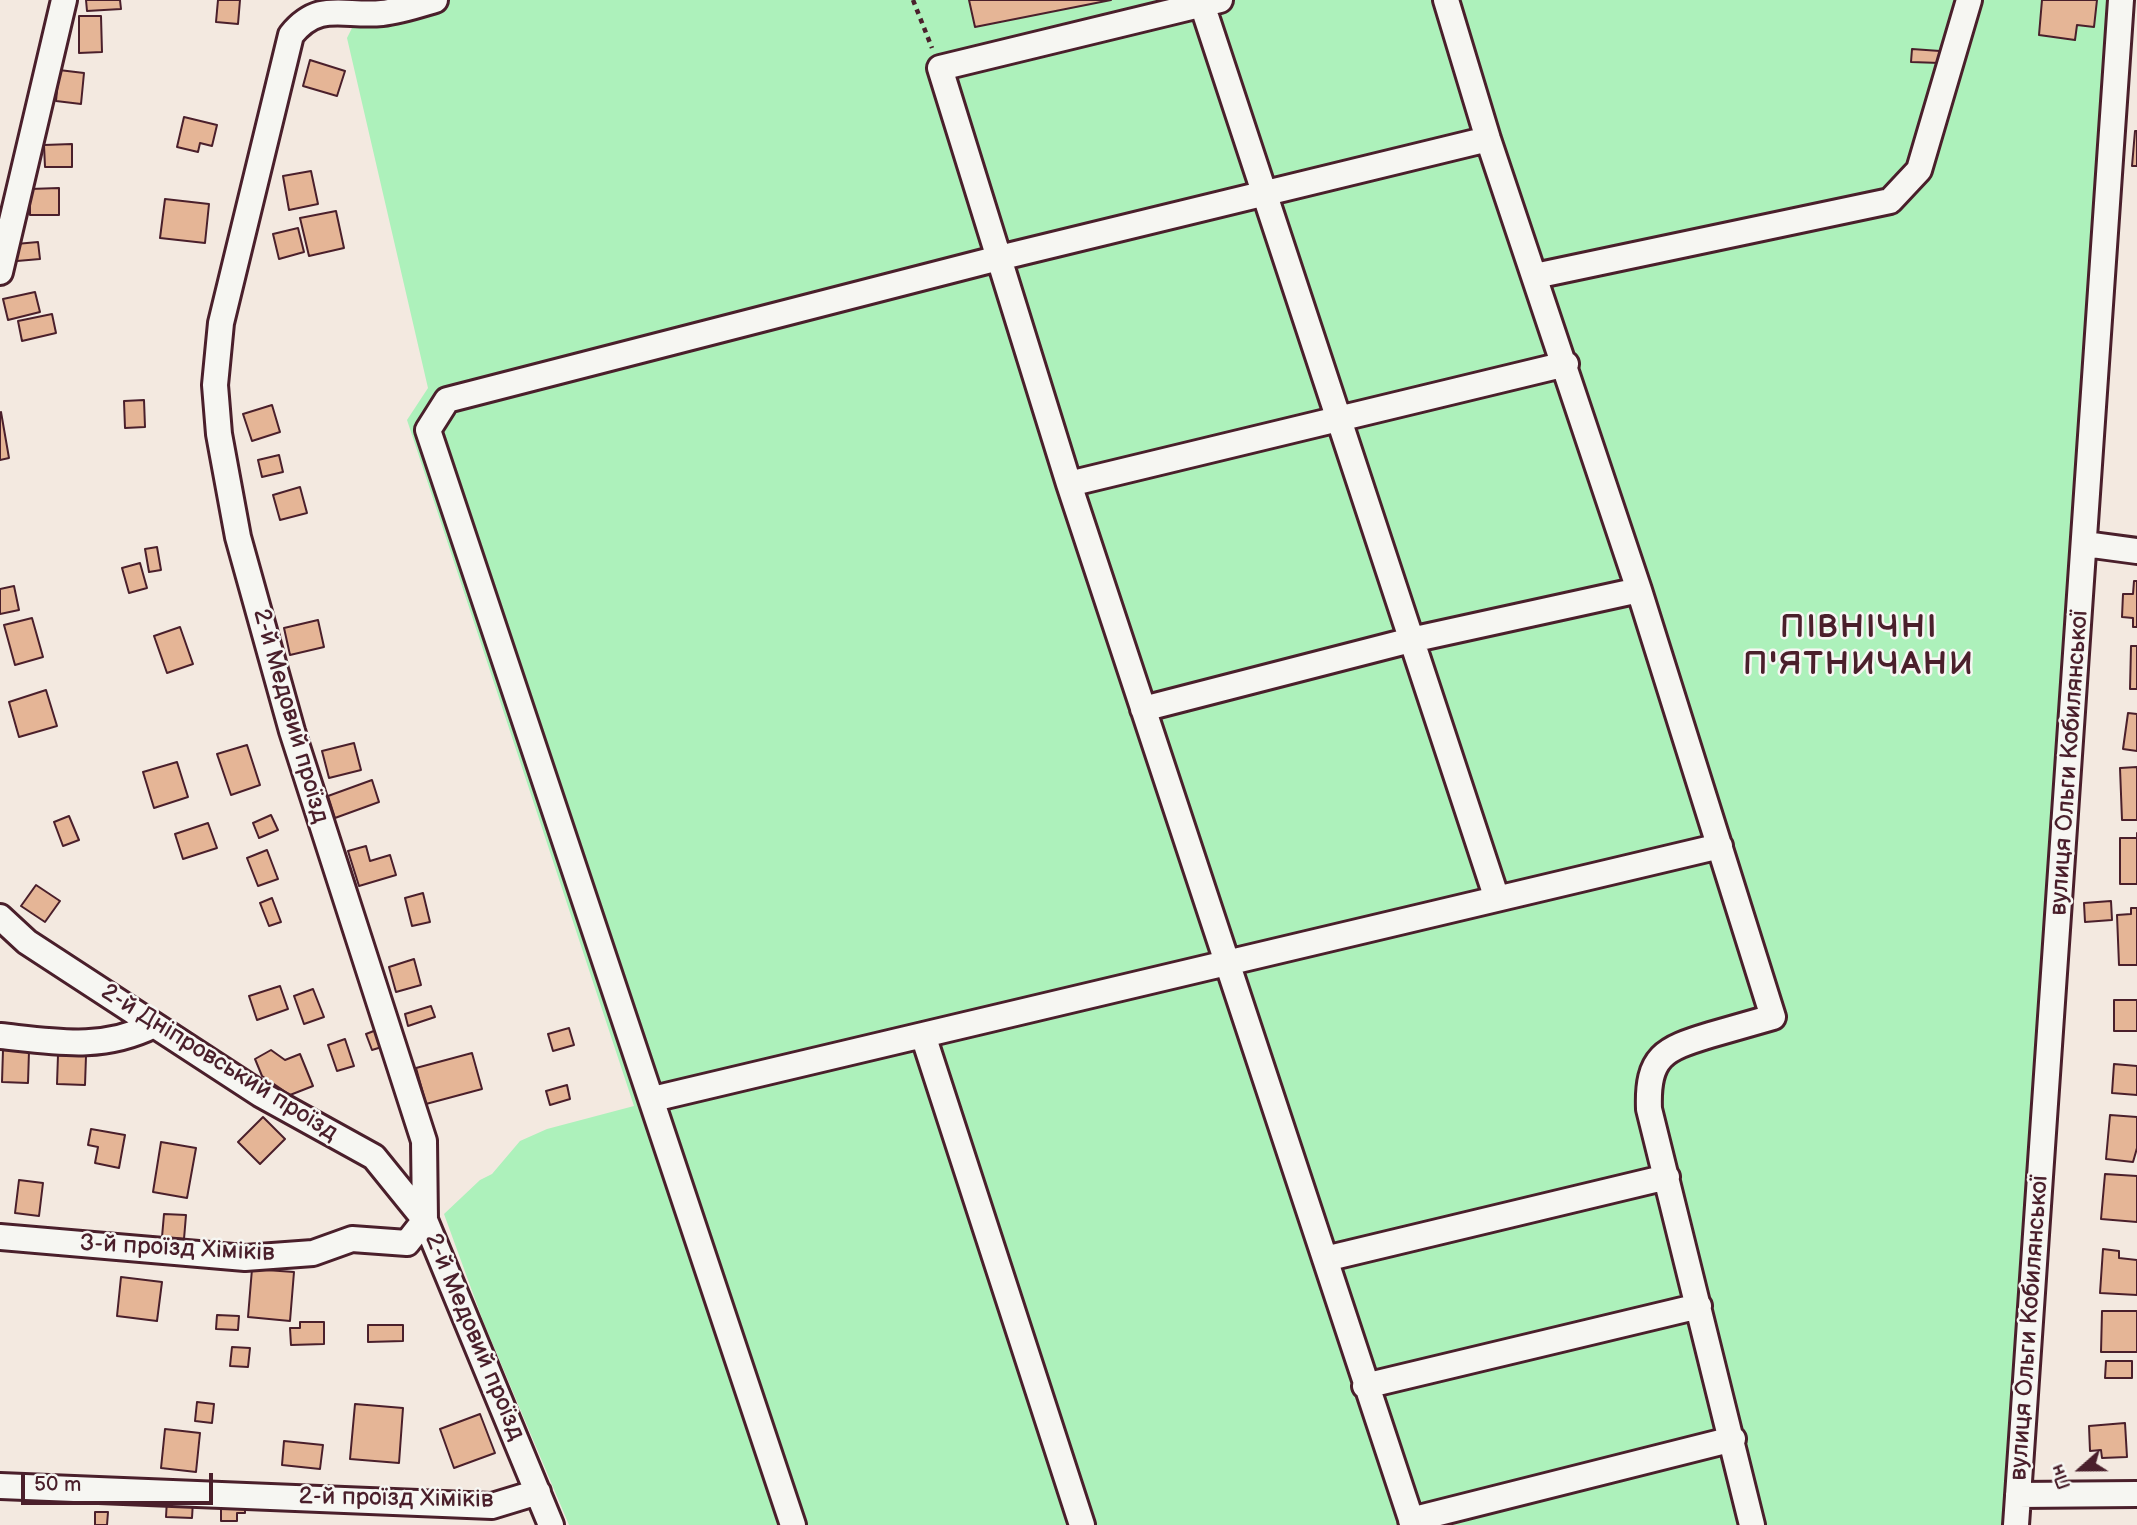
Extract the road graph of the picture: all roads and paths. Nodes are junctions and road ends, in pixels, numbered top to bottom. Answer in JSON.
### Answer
{"nodes":[{"id":1,"x":64,"y":0,"type":"edge"},
{"id":2,"x":435,"y":0,"type":"edge"},
{"id":3,"x":913,"y":0,"type":"edge"},
{"id":4,"x":1446,"y":0,"type":"edge"},
{"id":5,"x":1969,"y":0,"type":"edge"},
{"id":6,"x":2120,"y":0,"type":"edge"},
{"id":7,"x":1211,"y":2,"type":"edge"},
{"id":8,"x":940,"y":68,"type":"junction"},
{"id":9,"x":2125,"y":123,"type":"edge"},
{"id":10,"x":1488,"y":139,"type":"junction"},
{"id":11,"x":1264,"y":192,"type":"junction"},
{"id":12,"x":999,"y":258,"type":"junction"},
{"id":13,"x":0,"y":272,"type":"edge"},
{"id":14,"x":1535,"y":276,"type":"junction"},
{"id":15,"x":1566,"y":364,"type":"junction"},
{"id":16,"x":1339,"y":419,"type":"junction"},
{"id":17,"x":1069,"y":484,"type":"junction"},
{"id":18,"x":2085,"y":544,"type":"junction"},
{"id":19,"x":2137,"y":551,"type":"edge"},
{"id":20,"x":1639,"y":590,"type":"junction"},
{"id":21,"x":1411,"y":640,"type":"junction"},
{"id":22,"x":1143,"y":709,"type":"junction"},
{"id":23,"x":1720,"y":846,"type":"junction"},
{"id":24,"x":1496,"y":897,"type":"junction"},
{"id":25,"x":0,"y":917,"type":"edge"},
{"id":26,"x":1226,"y":962,"type":"junction"},
{"id":27,"x":154,"y":1025,"type":"junction"},
{"id":28,"x":923,"y":1035,"type":"junction"},
{"id":29,"x":0,"y":1036,"type":"edge"},
{"id":30,"x":653,"y":1099,"type":"junction"},
{"id":31,"x":1667,"y":1177,"type":"junction"},
{"id":32,"x":425,"y":1220,"type":"junction"},
{"id":33,"x":0,"y":1237,"type":"edge"},
{"id":34,"x":1325,"y":1259,"type":"junction"},
{"id":35,"x":1699,"y":1306,"type":"junction"},
{"id":36,"x":1365,"y":1386,"type":"junction"},
{"id":37,"x":1733,"y":1439,"type":"junction"},
{"id":38,"x":0,"y":1486,"type":"edge"},
{"id":39,"x":538,"y":1492,"type":"junction"},
{"id":40,"x":2137,"y":1494,"type":"edge"},
{"id":41,"x":2018,"y":1495,"type":"junction"},
{"id":42,"x":1412,"y":1523,"type":"edge"},
{"id":43,"x":551,"y":1525,"type":"edge"},
{"id":44,"x":793,"y":1525,"type":"edge"},
{"id":45,"x":1082,"y":1525,"type":"edge"},
{"id":46,"x":1752,"y":1525,"type":"edge"},
{"id":47,"x":2016,"y":1525,"type":"edge"}],
"edges":[{"from":1,"to":13,"type":"street"},
{"from":2,"to":32,"type":"street","name":"2-й Медовий проїзд"},
{"from":3,"to":8,"type":"path"},
{"from":4,"to":10,"type":"street"},
{"from":5,"to":14,"type":"street"},
{"from":6,"to":9,"type":"street","name":"вулиця Ольги Кобилянської"},
{"from":7,"to":8,"type":"street"},
{"from":7,"to":11,"type":"street"},
{"from":8,"to":12,"type":"street"},
{"from":9,"to":18,"type":"street","name":"вулиця Ольги Кобилянської"},
{"from":10,"to":11,"type":"street"},
{"from":10,"to":14,"type":"street"},
{"from":11,"to":12,"type":"street"},
{"from":11,"to":16,"type":"street"},
{"from":12,"to":17,"type":"street"},
{"from":12,"to":30,"type":"street"},
{"from":14,"to":15,"type":"street"},
{"from":15,"to":16,"type":"street"},
{"from":15,"to":20,"type":"street"},
{"from":16,"to":17,"type":"street"},
{"from":16,"to":21,"type":"street"},
{"from":17,"to":22,"type":"street"},
{"from":18,"to":19,"type":"street"},
{"from":18,"to":41,"type":"street","name":"вулиця Ольги Кобилянської"},
{"from":20,"to":21,"type":"street"},
{"from":20,"to":23,"type":"street"},
{"from":21,"to":22,"type":"street"},
{"from":21,"to":24,"type":"street"},
{"from":22,"to":26,"type":"street"},
{"from":23,"to":24,"type":"street"},
{"from":23,"to":31,"type":"street"},
{"from":24,"to":26,"type":"street"},
{"from":25,"to":27,"type":"street","name":"2-й Дніпровський проїзд"},
{"from":26,"to":28,"type":"street"},
{"from":26,"to":34,"type":"street"},
{"from":27,"to":29,"type":"street"},
{"from":27,"to":32,"type":"street","name":"2-й Дніпровський проїзд"},
{"from":28,"to":30,"type":"street"},
{"from":28,"to":45,"type":"street"},
{"from":30,"to":44,"type":"street"},
{"from":31,"to":34,"type":"street"},
{"from":31,"to":35,"type":"street"},
{"from":32,"to":33,"type":"street","name":"3-й проїзд Хіміків"},
{"from":32,"to":39,"type":"street","name":"2-й Медовий проїзд"},
{"from":34,"to":36,"type":"street"},
{"from":35,"to":36,"type":"street"},
{"from":35,"to":37,"type":"street"},
{"from":36,"to":42,"type":"street"},
{"from":37,"to":42,"type":"street"},
{"from":37,"to":46,"type":"street"},
{"from":38,"to":39,"type":"street","name":"2-й проїзд Хіміків"},
{"from":39,"to":43,"type":"street","name":"2-й Медовий проїзд"},
{"from":40,"to":41,"type":"street"},
{"from":41,"to":47,"type":"street","name":"вулиця Ольги Кобилянської"}]}
